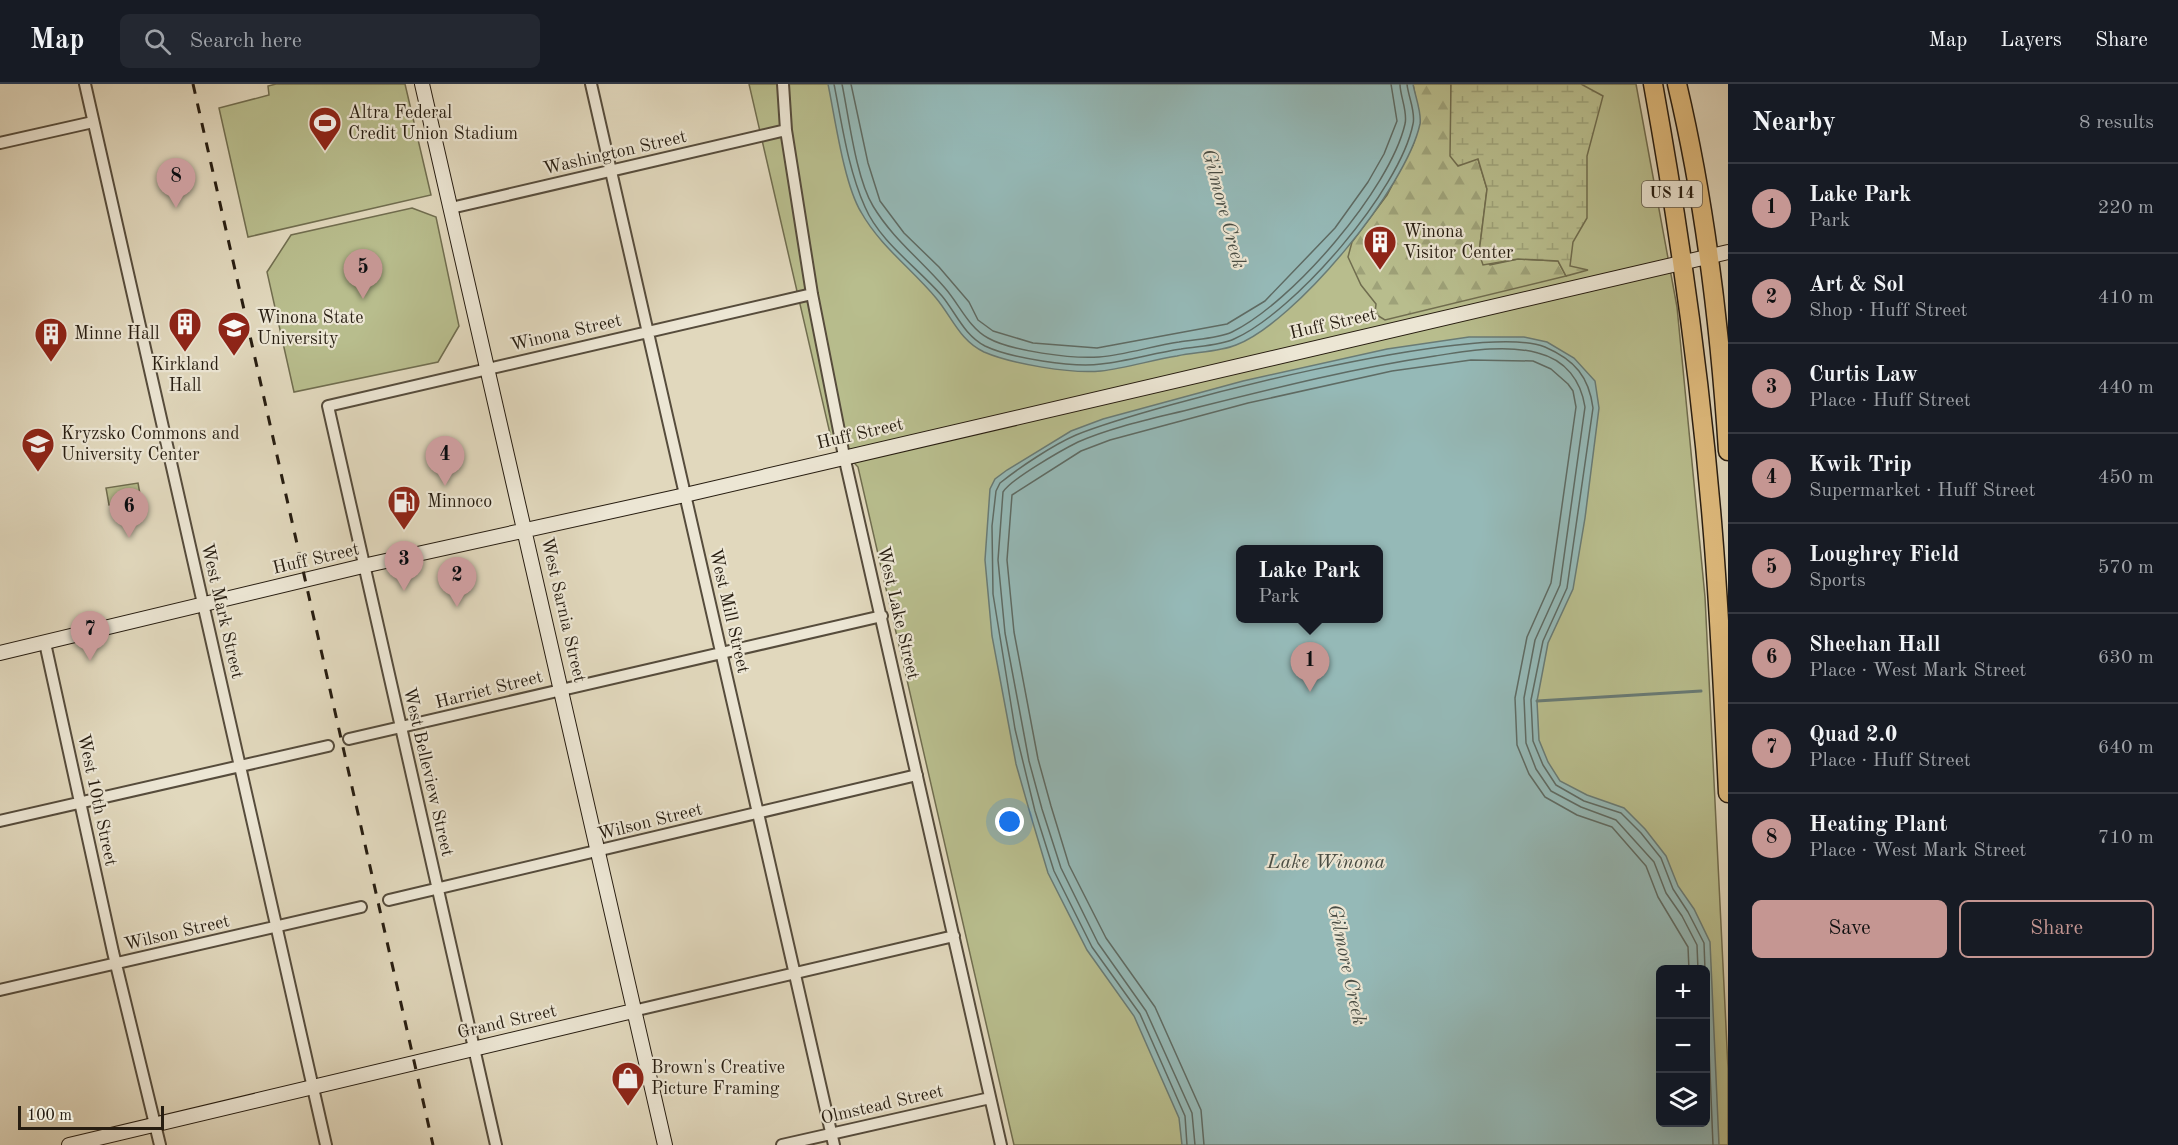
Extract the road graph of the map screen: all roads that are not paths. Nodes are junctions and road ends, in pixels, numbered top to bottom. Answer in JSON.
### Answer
{"nodes":[{"id":1,"x":85,"y":84,"type":"edge"},
{"id":2,"x":423,"y":84,"type":"edge"},
{"id":3,"x":591,"y":84,"type":"edge"},
{"id":4,"x":783,"y":84,"type":"edge"},
{"id":5,"x":1653,"y":84,"type":"edge"},
{"id":6,"x":1677,"y":84,"type":"edge"},
{"id":7,"x":93,"y":122,"type":"junction"},
{"id":8,"x":786,"y":130,"type":"junction"},
{"id":9,"x":0,"y":143,"type":"edge"},
{"id":10,"x":610,"y":171,"type":"junction"},
{"id":11,"x":451,"y":208,"type":"junction"},
{"id":12,"x":1719,"y":254,"type":"edge"},
{"id":13,"x":1683,"y":262,"type":"junction"},
{"id":14,"x":812,"y":294,"type":"junction"},
{"id":15,"x":646,"y":331,"type":"junction"},
{"id":16,"x":488,"y":368,"type":"junction"},
{"id":17,"x":328,"y":406,"type":"joint"},
{"id":18,"x":1728,"y":451,"type":"edge"},
{"id":19,"x":844,"y":456,"type":"junction"},
{"id":20,"x":685,"y":495,"type":"junction"},
{"id":21,"x":526,"y":529,"type":"junction"},
{"id":22,"x":363,"y":566,"type":"junction"},
{"id":23,"x":203,"y":604,"type":"junction"},
{"id":24,"x":882,"y":616,"type":"junction"},
{"id":25,"x":45,"y":643,"type":"junction"},
{"id":26,"x":0,"y":653,"type":"edge"},
{"id":27,"x":721,"y":653,"type":"junction"},
{"id":28,"x":562,"y":689,"type":"junction"},
{"id":29,"x":401,"y":728,"type":"junction"},
{"id":30,"x":349,"y":739,"type":"dead end"},
{"id":31,"x":328,"y":746,"type":"dead end"},
{"id":32,"x":240,"y":767,"type":"junction"},
{"id":33,"x":917,"y":775,"type":"junction"},
{"id":34,"x":1728,"y":793,"type":"edge"},
{"id":35,"x":82,"y":801,"type":"junction"},
{"id":36,"x":760,"y":812,"type":"junction"},
{"id":37,"x":0,"y":821,"type":"edge"},
{"id":38,"x":599,"y":852,"type":"junction"},
{"id":39,"x":438,"y":888,"type":"junction"},
{"id":40,"x":389,"y":900,"type":"dead end"},
{"id":41,"x":361,"y":907,"type":"dead end"},
{"id":42,"x":277,"y":927,"type":"junction"},
{"id":43,"x":954,"y":936,"type":"junction"},
{"id":44,"x":117,"y":964,"type":"junction"},
{"id":45,"x":794,"y":973,"type":"junction"},
{"id":46,"x":0,"y":990,"type":"edge"},
{"id":47,"x":633,"y":1011,"type":"junction"},
{"id":48,"x":474,"y":1048,"type":"junction"},
{"id":49,"x":313,"y":1086,"type":"junction"},
{"id":50,"x":990,"y":1098,"type":"junction"},
{"id":51,"x":156,"y":1124,"type":"junction"},
{"id":52,"x":832,"y":1133,"type":"junction"},
{"id":53,"x":69,"y":1145,"type":"edge"},
{"id":54,"x":160,"y":1145,"type":"edge"},
{"id":55,"x":326,"y":1145,"type":"edge"},
{"id":56,"x":496,"y":1145,"type":"edge"},
{"id":57,"x":665,"y":1145,"type":"edge"},
{"id":58,"x":782,"y":1145,"type":"edge"},
{"id":59,"x":834,"y":1145,"type":"edge"},
{"id":60,"x":1001,"y":1145,"type":"edge"}],
"edges":[{"from":1,"to":7,"type":"street","name":"West Mark Street"},
{"from":2,"to":11,"type":"main road","name":"West Sarnia Street"},
{"from":3,"to":10,"type":"street","name":"West Mill Street"},
{"from":4,"to":8,"type":"street","name":"West Lake Street"},
{"from":5,"to":13,"type":"highway","number":"US 14"},
{"from":6,"to":12,"type":"highway","number":"US 14"},
{"from":7,"to":9,"type":"street"},
{"from":7,"to":23,"type":"street","name":"West Mark Street"},
{"from":8,"to":10,"type":"street","name":"Washington Street"},
{"from":8,"to":14,"type":"street","name":"West Lake Street"},
{"from":10,"to":11,"type":"street","name":"Washington Street"},
{"from":10,"to":15,"type":"street","name":"West Mill Street"},
{"from":11,"to":16,"type":"main road","name":"West Sarnia Street"},
{"from":12,"to":13,"type":"main road","name":"Huff Street"},
{"from":12,"to":18,"type":"highway","number":"US 14"},
{"from":13,"to":19,"type":"main road","name":"Huff Street"},
{"from":13,"to":34,"type":"highway","number":"US 14"},
{"from":14,"to":15,"type":"street","name":"Winona Street"},
{"from":14,"to":19,"type":"street","name":"West Lake Street"},
{"from":15,"to":16,"type":"street","name":"Winona Street"},
{"from":15,"to":20,"type":"street","name":"West Mill Street"},
{"from":16,"to":17,"type":"street","name":"Winona Street"},
{"from":16,"to":21,"type":"main road","name":"West Sarnia Street"},
{"from":17,"to":22,"type":"street","name":"West Belleview Street"},
{"from":19,"to":20,"type":"main road","name":"Huff Street"},
{"from":19,"to":24,"type":"street","name":"West Lake Street"},
{"from":20,"to":21,"type":"main road","name":"Huff Street"},
{"from":20,"to":27,"type":"street","name":"West Mill Street"},
{"from":21,"to":22,"type":"main road","name":"Huff Street"},
{"from":21,"to":28,"type":"main road","name":"West Sarnia Street"},
{"from":22,"to":23,"type":"main road","name":"Huff Street"},
{"from":22,"to":29,"type":"street","name":"West Belleview Street"},
{"from":23,"to":25,"type":"main road","name":"Huff Street"},
{"from":23,"to":32,"type":"street","name":"West Mark Street"},
{"from":24,"to":27,"type":"street","name":"Harriet Street"},
{"from":24,"to":33,"type":"street","name":"West Lake Street"},
{"from":25,"to":26,"type":"main road","name":"Huff Street"},
{"from":25,"to":35,"type":"street","name":"West 10th Street"},
{"from":27,"to":28,"type":"street","name":"Harriet Street"},
{"from":27,"to":36,"type":"street","name":"West Mill Street"},
{"from":28,"to":29,"type":"street","name":"Harriet Street"},
{"from":28,"to":38,"type":"main road","name":"West Sarnia Street"},
{"from":29,"to":30,"type":"street","name":"Harriet Street"},
{"from":29,"to":39,"type":"street","name":"West Belleview Street"},
{"from":31,"to":32,"type":"street"},
{"from":32,"to":35,"type":"street"},
{"from":32,"to":42,"type":"street","name":"West Mark Street"},
{"from":33,"to":36,"type":"street","name":"Wilson Street"},
{"from":33,"to":43,"type":"street","name":"West Lake Street"},
{"from":35,"to":37,"type":"street"},
{"from":35,"to":44,"type":"street","name":"West 10th Street"},
{"from":36,"to":38,"type":"street","name":"Wilson Street"},
{"from":36,"to":45,"type":"street","name":"West Mill Street"},
{"from":38,"to":39,"type":"street","name":"Wilson Street"},
{"from":38,"to":47,"type":"main road","name":"West Sarnia Street"},
{"from":39,"to":40,"type":"street","name":"Wilson Street"},
{"from":39,"to":48,"type":"street","name":"West Belleview Street"},
{"from":41,"to":42,"type":"street","name":"Wilson Street"},
{"from":42,"to":44,"type":"street","name":"Wilson Street"},
{"from":42,"to":49,"type":"street","name":"West Mark Street"},
{"from":43,"to":45,"type":"street","name":"Grand Street"},
{"from":43,"to":50,"type":"street","name":"West Lake Street"},
{"from":44,"to":46,"type":"street","name":"Wilson Street"},
{"from":44,"to":51,"type":"street","name":"West 10th Street"},
{"from":45,"to":47,"type":"street","name":"Grand Street"},
{"from":45,"to":52,"type":"street","name":"West Mill Street"},
{"from":47,"to":48,"type":"main road","name":"Grand Street"},
{"from":47,"to":57,"type":"main road","name":"West Sarnia Street"},
{"from":48,"to":49,"type":"main road","name":"Grand Street"},
{"from":48,"to":56,"type":"street","name":"West Belleview Street"},
{"from":49,"to":51,"type":"main road","name":"Grand Street"},
{"from":49,"to":55,"type":"street","name":"West Mark Street"},
{"from":50,"to":52,"type":"street","name":"Olmstead Street"},
{"from":50,"to":60,"type":"street","name":"West Lake Street"},
{"from":51,"to":53,"type":"main road","name":"Grand Street"},
{"from":51,"to":54,"type":"street","name":"West 10th Street"},
{"from":52,"to":58,"type":"street","name":"Olmstead Street"},
{"from":52,"to":59,"type":"street","name":"West Mill Street"}]}
